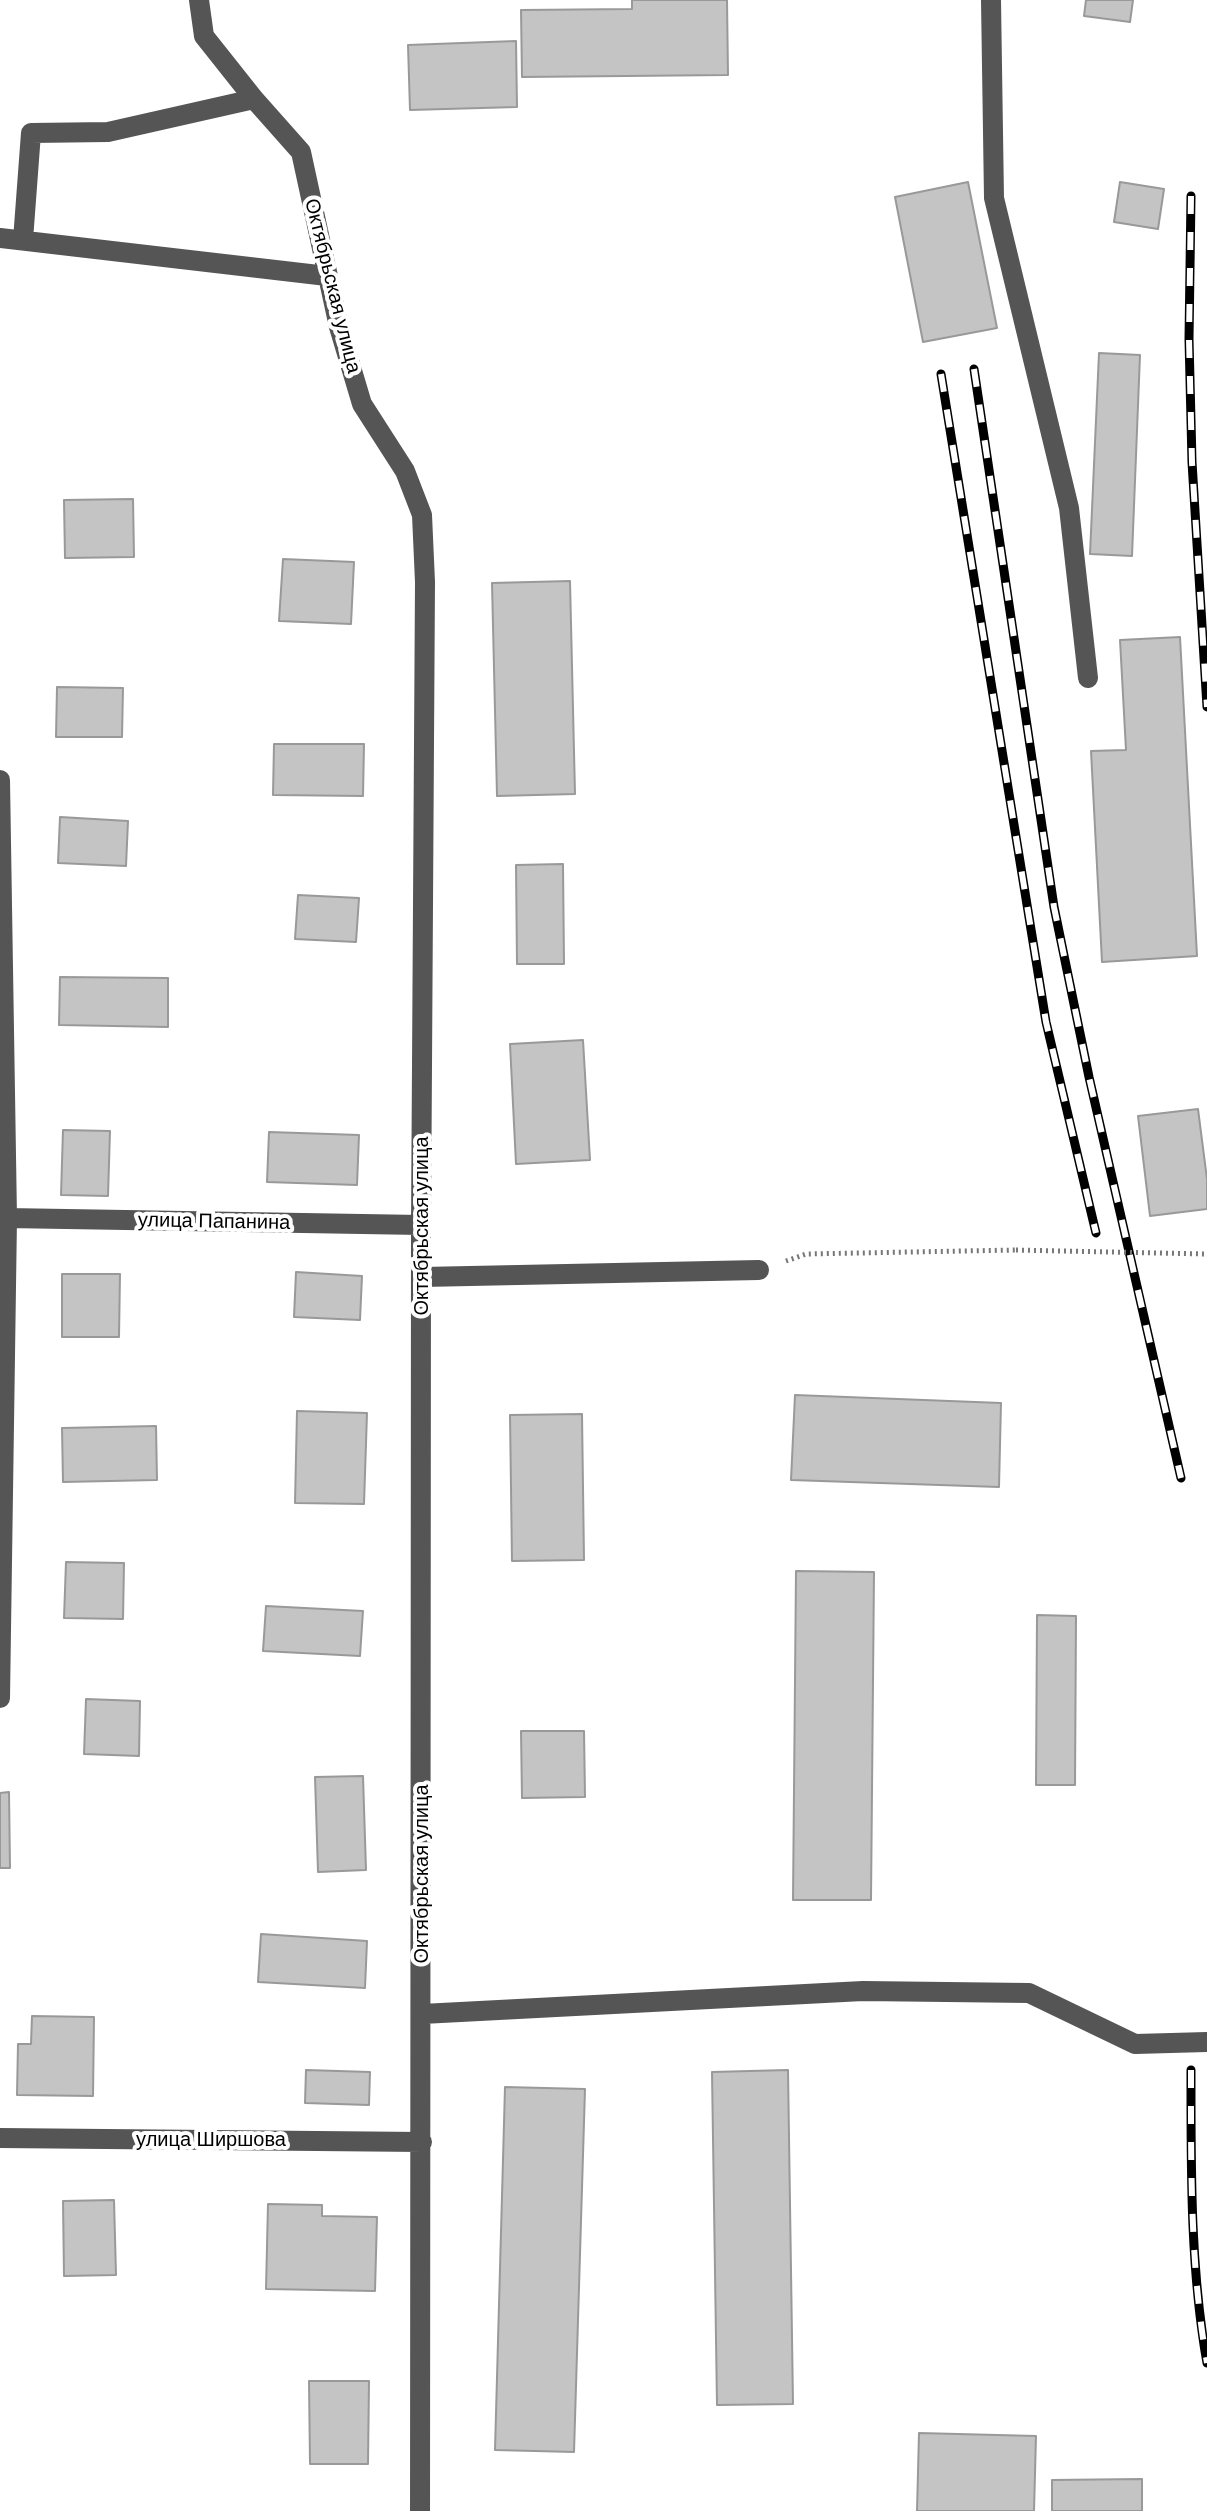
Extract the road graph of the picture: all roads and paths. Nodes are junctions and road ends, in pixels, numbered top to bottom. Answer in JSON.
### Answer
{"nodes":[{"id":1,"x":199,"y":0,"type":"edge"},
{"id":2,"x":991,"y":0,"type":"edge"},
{"id":3,"x":254,"y":99,"type":"junction"},
{"id":4,"x":0,"y":238,"type":"edge"},
{"id":5,"x":23,"y":240,"type":"junction"},
{"id":6,"x":327,"y":276,"type":"junction"},
{"id":7,"x":1088,"y":678,"type":"dead end"},
{"id":8,"x":0,"y":780,"type":"edge"},
{"id":9,"x":7,"y":1218,"type":"junction"},
{"id":10,"x":421,"y":1225,"type":"junction"},
{"id":11,"x":1207,"y":1254,"type":"edge"},
{"id":12,"x":759,"y":1270,"type":"joint"},
{"id":13,"x":422,"y":1277,"type":"junction"},
{"id":14,"x":0,"y":1698,"type":"edge"},
{"id":15,"x":422,"y":2014,"type":"junction"},
{"id":16,"x":1207,"y":2042,"type":"edge"},
{"id":17,"x":0,"y":2138,"type":"edge"},
{"id":18,"x":422,"y":2142,"type":"junction"},
{"id":19,"x":420,"y":2511,"type":"edge"}],
"edges":[{"from":1,"to":3,"type":"street","name":"Октябрьская улица"},
{"from":2,"to":7,"type":"street"},
{"from":3,"to":5,"type":"street"},
{"from":3,"to":6,"type":"street","name":"Октябрьская улица"},
{"from":4,"to":5,"type":"street"},
{"from":5,"to":6,"type":"street"},
{"from":6,"to":10,"type":"street","name":"Октябрьская улица"},
{"from":8,"to":9,"type":"street"},
{"from":9,"to":10,"type":"street","name":"улица Папанина"},
{"from":9,"to":14,"type":"street"},
{"from":10,"to":13,"type":"street","name":"Октябрьская улица"},
{"from":11,"to":12,"type":"path","bridge":true},
{"from":12,"to":13,"type":"street"},
{"from":13,"to":15,"type":"street","name":"Октябрьская улица"},
{"from":15,"to":16,"type":"street"},
{"from":15,"to":18,"type":"street","name":"Октябрьская улица"},
{"from":17,"to":18,"type":"street","name":"улица Ширшова"},
{"from":18,"to":19,"type":"street","name":"Октябрьская улица"}]}
